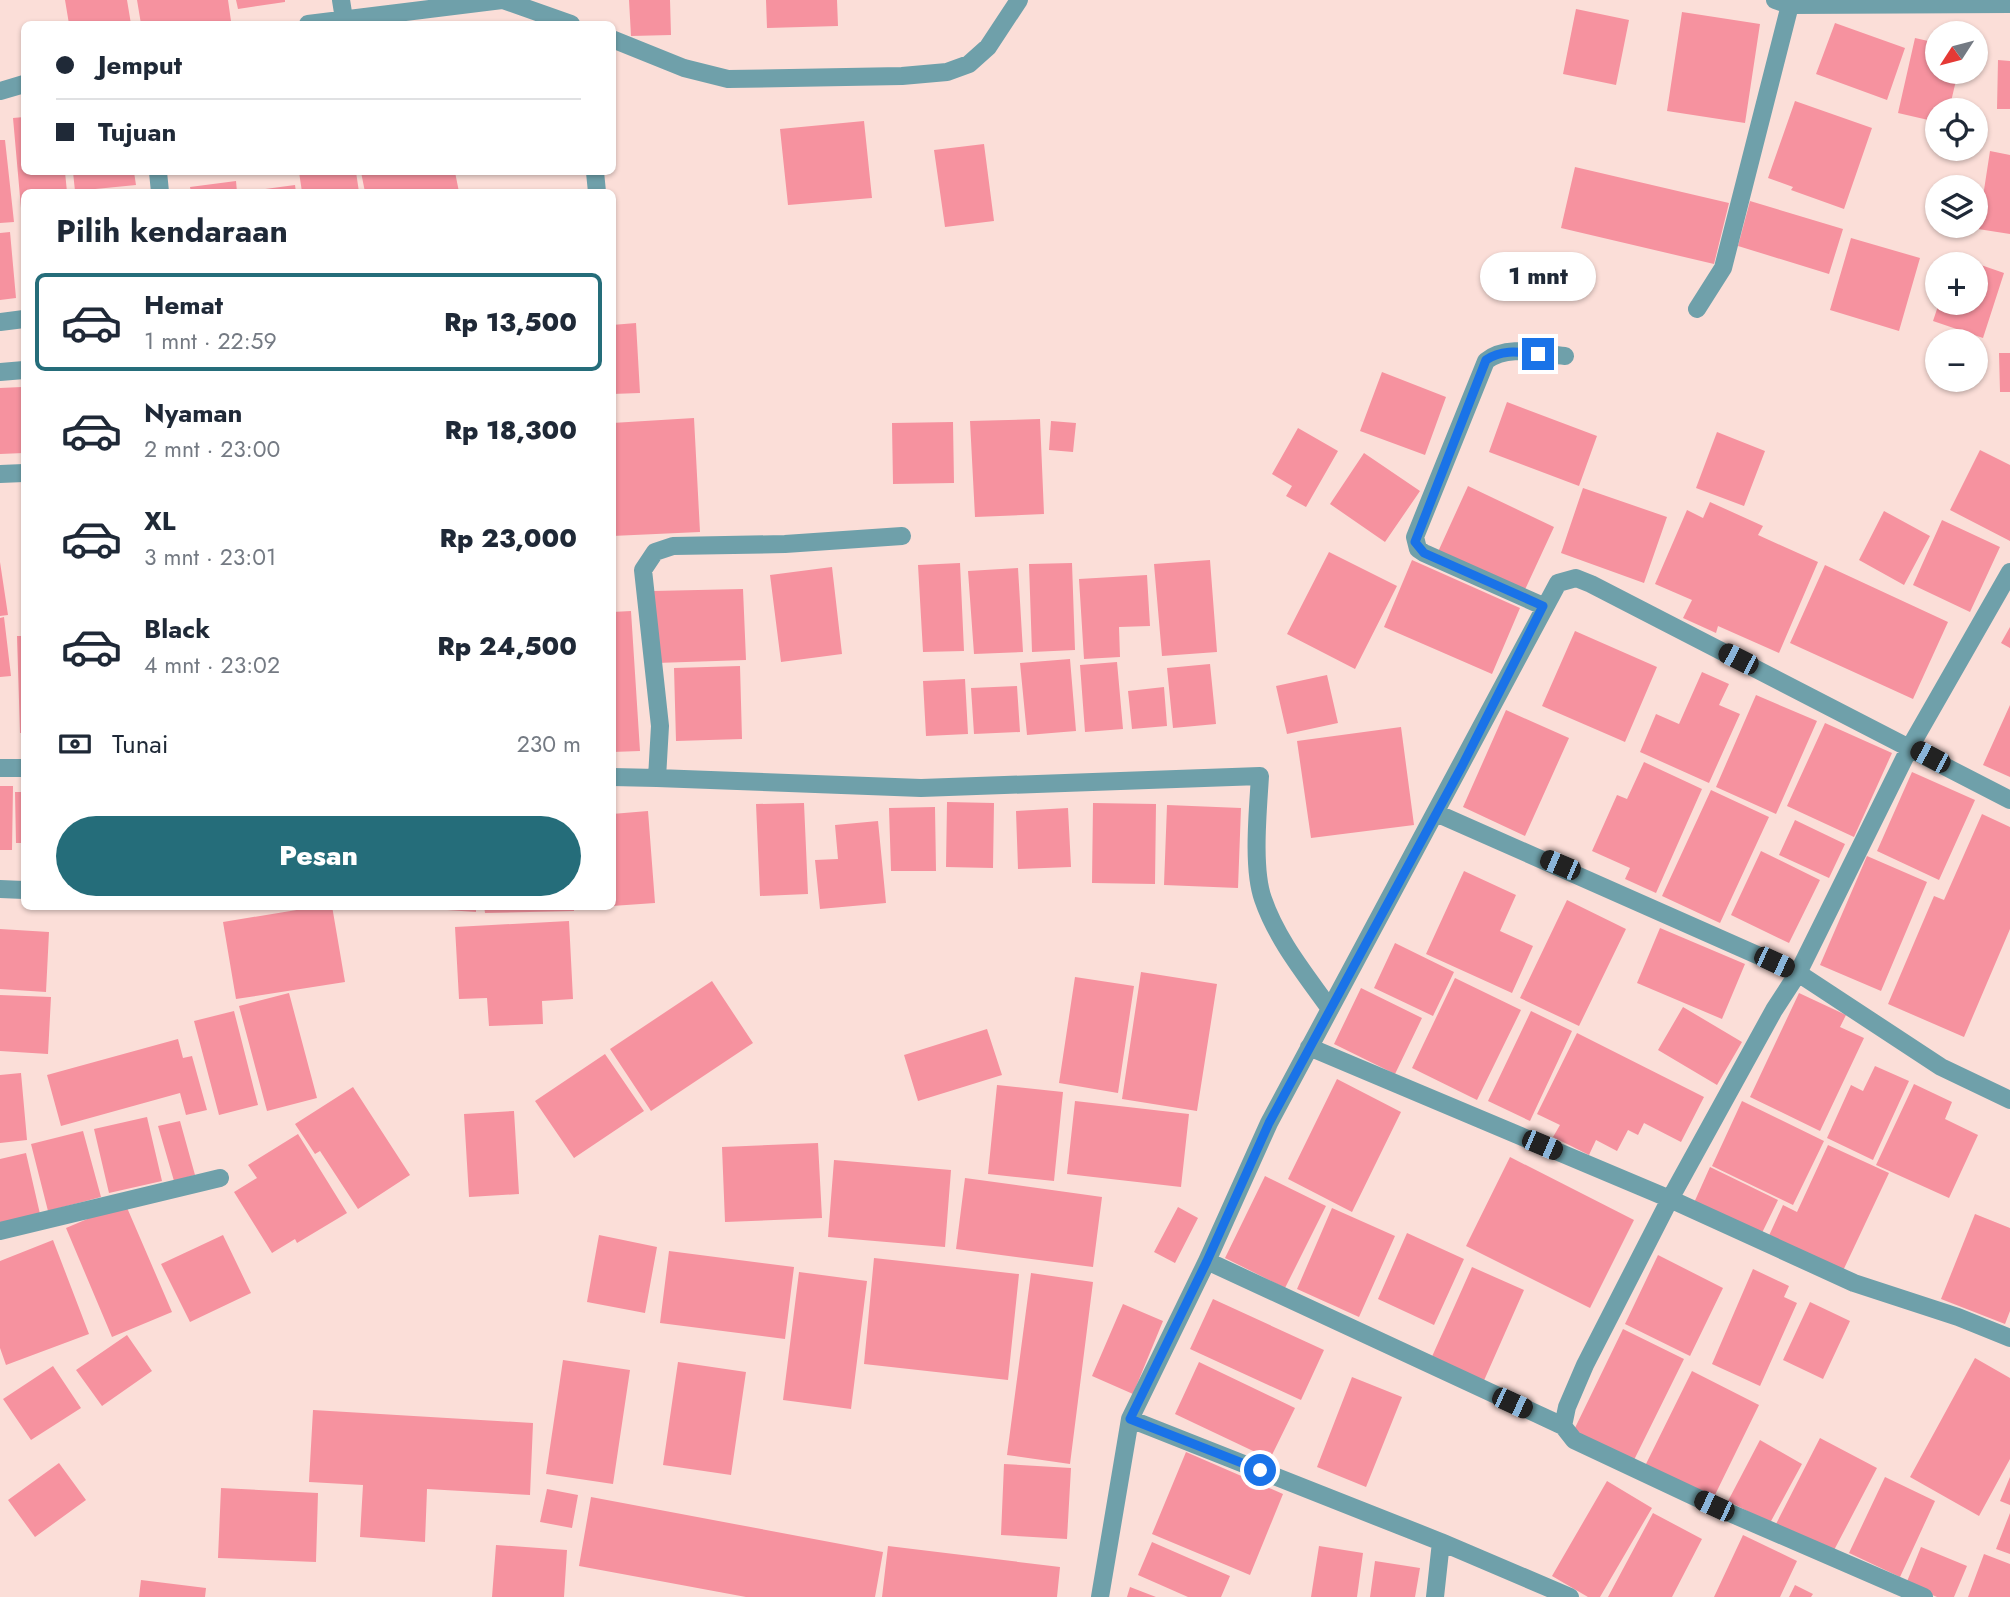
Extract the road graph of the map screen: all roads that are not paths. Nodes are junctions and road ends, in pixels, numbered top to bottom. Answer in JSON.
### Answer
{"nodes":[{"id":1,"x":341,"y":0,"type":"edge"},
{"id":2,"x":503,"y":0,"type":"edge"},
{"id":3,"x":1019,"y":0,"type":"edge"},
{"id":4,"x":1782,"y":3,"type":"edge"},
{"id":5,"x":2010,"y":4,"type":"edge"},
{"id":6,"x":344,"y":19,"type":"junction"},
{"id":7,"x":330,"y":21,"type":"edge"},
{"id":8,"x":562,"y":21,"type":"edge"},
{"id":9,"x":616,"y":41,"type":"edge"},
{"id":10,"x":21,"y":85,"type":"edge"},
{"id":11,"x":0,"y":91,"type":"edge"},
{"id":12,"x":1697,"y":309,"type":"dead end"},
{"id":13,"x":21,"y":319,"type":"edge"},
{"id":14,"x":0,"y":322,"type":"edge"},
{"id":15,"x":1565,"y":356,"type":"dead end"},
{"id":16,"x":21,"y":370,"type":"edge"},
{"id":17,"x":0,"y":372,"type":"edge"},
{"id":18,"x":21,"y":473,"type":"edge"},
{"id":19,"x":0,"y":474,"type":"edge"},
{"id":20,"x":902,"y":536,"type":"dead end"},
{"id":21,"x":2010,"y":572,"type":"edge"},
{"id":22,"x":1543,"y":606,"type":"junction"},
{"id":23,"x":1910,"y":747,"type":"junction"},
{"id":24,"x":0,"y":768,"type":"edge"},
{"id":25,"x":21,"y":768,"type":"edge"},
{"id":26,"x":616,"y":778,"type":"edge"},
{"id":27,"x":657,"y":778,"type":"junction"},
{"id":28,"x":2010,"y":800,"type":"edge"},
{"id":29,"x":1436,"y":813,"type":"junction"},
{"id":30,"x":0,"y":890,"type":"edge"},
{"id":31,"x":21,"y":890,"type":"edge"},
{"id":32,"x":1798,"y":973,"type":"junction"},
{"id":33,"x":1330,"y":1009,"type":"junction"},
{"id":34,"x":1309,"y":1047,"type":"junction"},
{"id":35,"x":2010,"y":1100,"type":"edge"},
{"id":36,"x":220,"y":1178,"type":"dead end"},
{"id":37,"x":1671,"y":1199,"type":"junction"},
{"id":38,"x":0,"y":1231,"type":"edge"},
{"id":39,"x":1207,"y":1261,"type":"junction"},
{"id":40,"x":2010,"y":1338,"type":"edge"},
{"id":41,"x":1130,"y":1419,"type":"junction"},
{"id":42,"x":1563,"y":1426,"type":"junction"},
{"id":43,"x":1441,"y":1542,"type":"junction"},
{"id":44,"x":1100,"y":1597,"type":"edge"},
{"id":45,"x":1435,"y":1597,"type":"edge"},
{"id":46,"x":1570,"y":1597,"type":"edge"},
{"id":47,"x":1924,"y":1597,"type":"edge"}],
"edges":[{"from":1,"to":6,"type":"street"},
{"from":2,"to":6,"type":"street"},
{"from":2,"to":8,"type":"street"},
{"from":3,"to":9,"type":"street"},
{"from":4,"to":5,"type":"street"},
{"from":4,"to":12,"type":"street"},
{"from":6,"to":7,"type":"street"},
{"from":10,"to":11,"type":"street"},
{"from":13,"to":14,"type":"street"},
{"from":15,"to":22,"type":"street"},
{"from":16,"to":17,"type":"street"},
{"from":18,"to":19,"type":"street"},
{"from":20,"to":27,"type":"street"},
{"from":21,"to":23,"type":"street"},
{"from":22,"to":23,"type":"street"},
{"from":22,"to":29,"type":"street"},
{"from":23,"to":28,"type":"street"},
{"from":23,"to":32,"type":"street"},
{"from":24,"to":25,"type":"street"},
{"from":26,"to":27,"type":"street"},
{"from":27,"to":33,"type":"street"},
{"from":29,"to":32,"type":"street"},
{"from":29,"to":33,"type":"street"},
{"from":30,"to":31,"type":"street"},
{"from":32,"to":35,"type":"street"},
{"from":32,"to":37,"type":"street"},
{"from":33,"to":34,"type":"street"},
{"from":34,"to":37,"type":"street"},
{"from":34,"to":39,"type":"street"},
{"from":36,"to":38,"type":"street"},
{"from":37,"to":40,"type":"street"},
{"from":37,"to":42,"type":"street"},
{"from":39,"to":41,"type":"street"},
{"from":39,"to":42,"type":"street"},
{"from":41,"to":43,"type":"street"},
{"from":41,"to":44,"type":"street"},
{"from":42,"to":47,"type":"street"},
{"from":43,"to":45,"type":"street"},
{"from":43,"to":46,"type":"street"}]}
